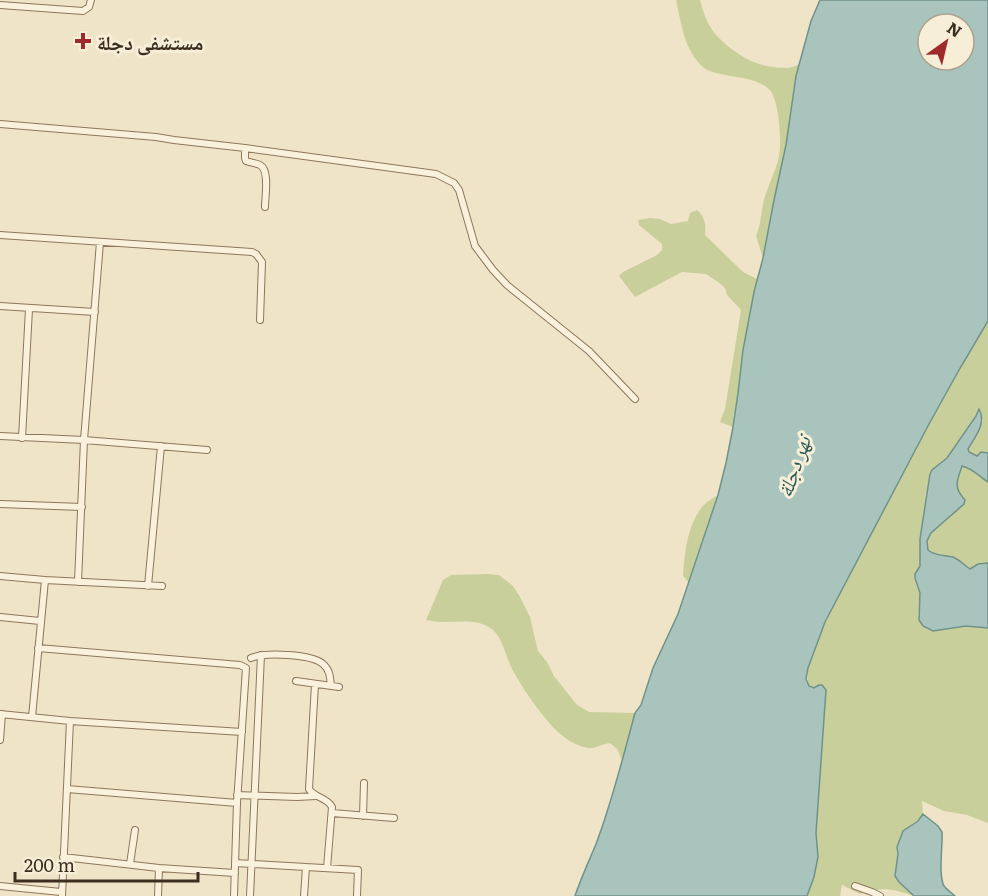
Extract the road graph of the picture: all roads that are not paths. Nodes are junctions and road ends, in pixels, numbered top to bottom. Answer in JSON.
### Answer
{"nodes":[{"id":1,"x":91,"y":0,"type":"edge"},
{"id":2,"x":0,"y":5,"type":"edge"},
{"id":3,"x":0,"y":124,"type":"edge"},
{"id":4,"x":244,"y":148,"type":"junction"},
{"id":5,"x":265,"y":207,"type":"dead end"},
{"id":6,"x":0,"y":235,"type":"edge"},
{"id":7,"x":100,"y":242,"type":"junction"},
{"id":8,"x":0,"y":306,"type":"edge"},
{"id":9,"x":29,"y":309,"type":"junction"},
{"id":10,"x":95,"y":312,"type":"junction"},
{"id":11,"x":260,"y":320,"type":"dead end"},
{"id":12,"x":635,"y":399,"type":"dead end"},
{"id":13,"x":0,"y":436,"type":"edge"},
{"id":14,"x":22,"y":438,"type":"junction"},
{"id":15,"x":84,"y":440,"type":"junction"},
{"id":16,"x":161,"y":446,"type":"junction"},
{"id":17,"x":207,"y":450,"type":"dead end"},
{"id":18,"x":0,"y":504,"type":"edge"},
{"id":19,"x":82,"y":507,"type":"junction"},
{"id":20,"x":0,"y":576,"type":"edge"},
{"id":21,"x":45,"y":580,"type":"junction"},
{"id":22,"x":78,"y":582,"type":"junction"},
{"id":23,"x":148,"y":586,"type":"junction"},
{"id":24,"x":162,"y":586,"type":"dead end"},
{"id":25,"x":0,"y":617,"type":"edge"},
{"id":26,"x":40,"y":621,"type":"junction"},
{"id":27,"x":38,"y":648,"type":"junction"},
{"id":28,"x":261,"y":654,"type":"junction"},
{"id":29,"x":251,"y":658,"type":"dead end"},
{"id":30,"x":296,"y":681,"type":"dead end"},
{"id":31,"x":315,"y":684,"type":"junction"},
{"id":32,"x":1,"y":714,"type":"edge"},
{"id":33,"x":32,"y":717,"type":"junction"},
{"id":34,"x":70,"y":721,"type":"junction"},
{"id":35,"x":242,"y":732,"type":"junction"},
{"id":36,"x":0,"y":740,"type":"edge"},
{"id":37,"x":364,"y":783,"type":"dead end"},
{"id":38,"x":67,"y":789,"type":"junction"},
{"id":39,"x":237,"y":795,"type":"junction"},
{"id":40,"x":255,"y":795,"type":"junction"},
{"id":41,"x":316,"y":796,"type":"junction"},
{"id":42,"x":237,"y":803,"type":"junction"},
{"id":43,"x":332,"y":813,"type":"junction"},
{"id":44,"x":363,"y":816,"type":"junction"},
{"id":45,"x":394,"y":818,"type":"dead end"},
{"id":46,"x":135,"y":830,"type":"dead end"},
{"id":47,"x":63,"y":857,"type":"junction"},
{"id":48,"x":235,"y":863,"type":"junction"},
{"id":49,"x":129,"y":864,"type":"junction"},
{"id":50,"x":252,"y":864,"type":"junction"},
{"id":51,"x":306,"y":867,"type":"junction"},
{"id":52,"x":159,"y":868,"type":"junction"},
{"id":53,"x":327,"y":868,"type":"junction"},
{"id":54,"x":235,"y":873,"type":"junction"},
{"id":55,"x":0,"y":886,"type":"edge"},
{"id":56,"x":855,"y":886,"type":"dead end"},
{"id":57,"x":62,"y":894,"type":"edge"},
{"id":58,"x":158,"y":896,"type":"edge"},
{"id":59,"x":234,"y":896,"type":"edge"},
{"id":60,"x":250,"y":896,"type":"edge"},
{"id":61,"x":304,"y":896,"type":"edge"},
{"id":62,"x":357,"y":896,"type":"edge"},
{"id":63,"x":880,"y":896,"type":"edge"}],
"edges":[{"from":1,"to":2,"type":"street"},
{"from":3,"to":4,"type":"street"},
{"from":4,"to":5,"type":"street"},
{"from":4,"to":12,"type":"street"},
{"from":6,"to":7,"type":"street"},
{"from":7,"to":10,"type":"street"},
{"from":7,"to":11,"type":"street"},
{"from":8,"to":9,"type":"street"},
{"from":9,"to":10,"type":"street"},
{"from":9,"to":14,"type":"street"},
{"from":10,"to":15,"type":"street"},
{"from":13,"to":14,"type":"street"},
{"from":14,"to":15,"type":"street"},
{"from":15,"to":16,"type":"street"},
{"from":15,"to":19,"type":"street"},
{"from":16,"to":17,"type":"street"},
{"from":16,"to":23,"type":"street"},
{"from":18,"to":19,"type":"street"},
{"from":19,"to":22,"type":"street"},
{"from":20,"to":21,"type":"street"},
{"from":21,"to":22,"type":"street"},
{"from":21,"to":26,"type":"street"},
{"from":22,"to":23,"type":"street"},
{"from":23,"to":24,"type":"street"},
{"from":25,"to":26,"type":"street"},
{"from":26,"to":27,"type":"street"},
{"from":27,"to":33,"type":"street"},
{"from":27,"to":35,"type":"street"},
{"from":28,"to":29,"type":"street"},
{"from":28,"to":31,"type":"street"},
{"from":28,"to":40,"type":"street"},
{"from":30,"to":31,"type":"street"},
{"from":31,"to":41,"type":"street"},
{"from":32,"to":33,"type":"street"},
{"from":32,"to":36,"type":"street"},
{"from":33,"to":34,"type":"street"},
{"from":34,"to":35,"type":"street"},
{"from":34,"to":38,"type":"street"},
{"from":35,"to":39,"type":"street"},
{"from":37,"to":44,"type":"street"},
{"from":38,"to":42,"type":"street"},
{"from":38,"to":47,"type":"street"},
{"from":39,"to":40,"type":"street"},
{"from":39,"to":42,"type":"street"},
{"from":40,"to":41,"type":"street"},
{"from":40,"to":50,"type":"street"},
{"from":41,"to":43,"type":"street"},
{"from":42,"to":48,"type":"street"},
{"from":43,"to":44,"type":"street"},
{"from":43,"to":53,"type":"street"},
{"from":44,"to":45,"type":"street"},
{"from":46,"to":49,"type":"street"},
{"from":47,"to":49,"type":"street"},
{"from":47,"to":57,"type":"street"},
{"from":48,"to":50,"type":"street"},
{"from":48,"to":54,"type":"street"},
{"from":49,"to":52,"type":"street"},
{"from":50,"to":51,"type":"street"},
{"from":50,"to":60,"type":"street"},
{"from":51,"to":53,"type":"street"},
{"from":51,"to":61,"type":"street"},
{"from":52,"to":54,"type":"street"},
{"from":52,"to":58,"type":"street"},
{"from":53,"to":62,"type":"street"},
{"from":54,"to":59,"type":"street"},
{"from":55,"to":57,"type":"street"},
{"from":56,"to":63,"type":"street"}]}
